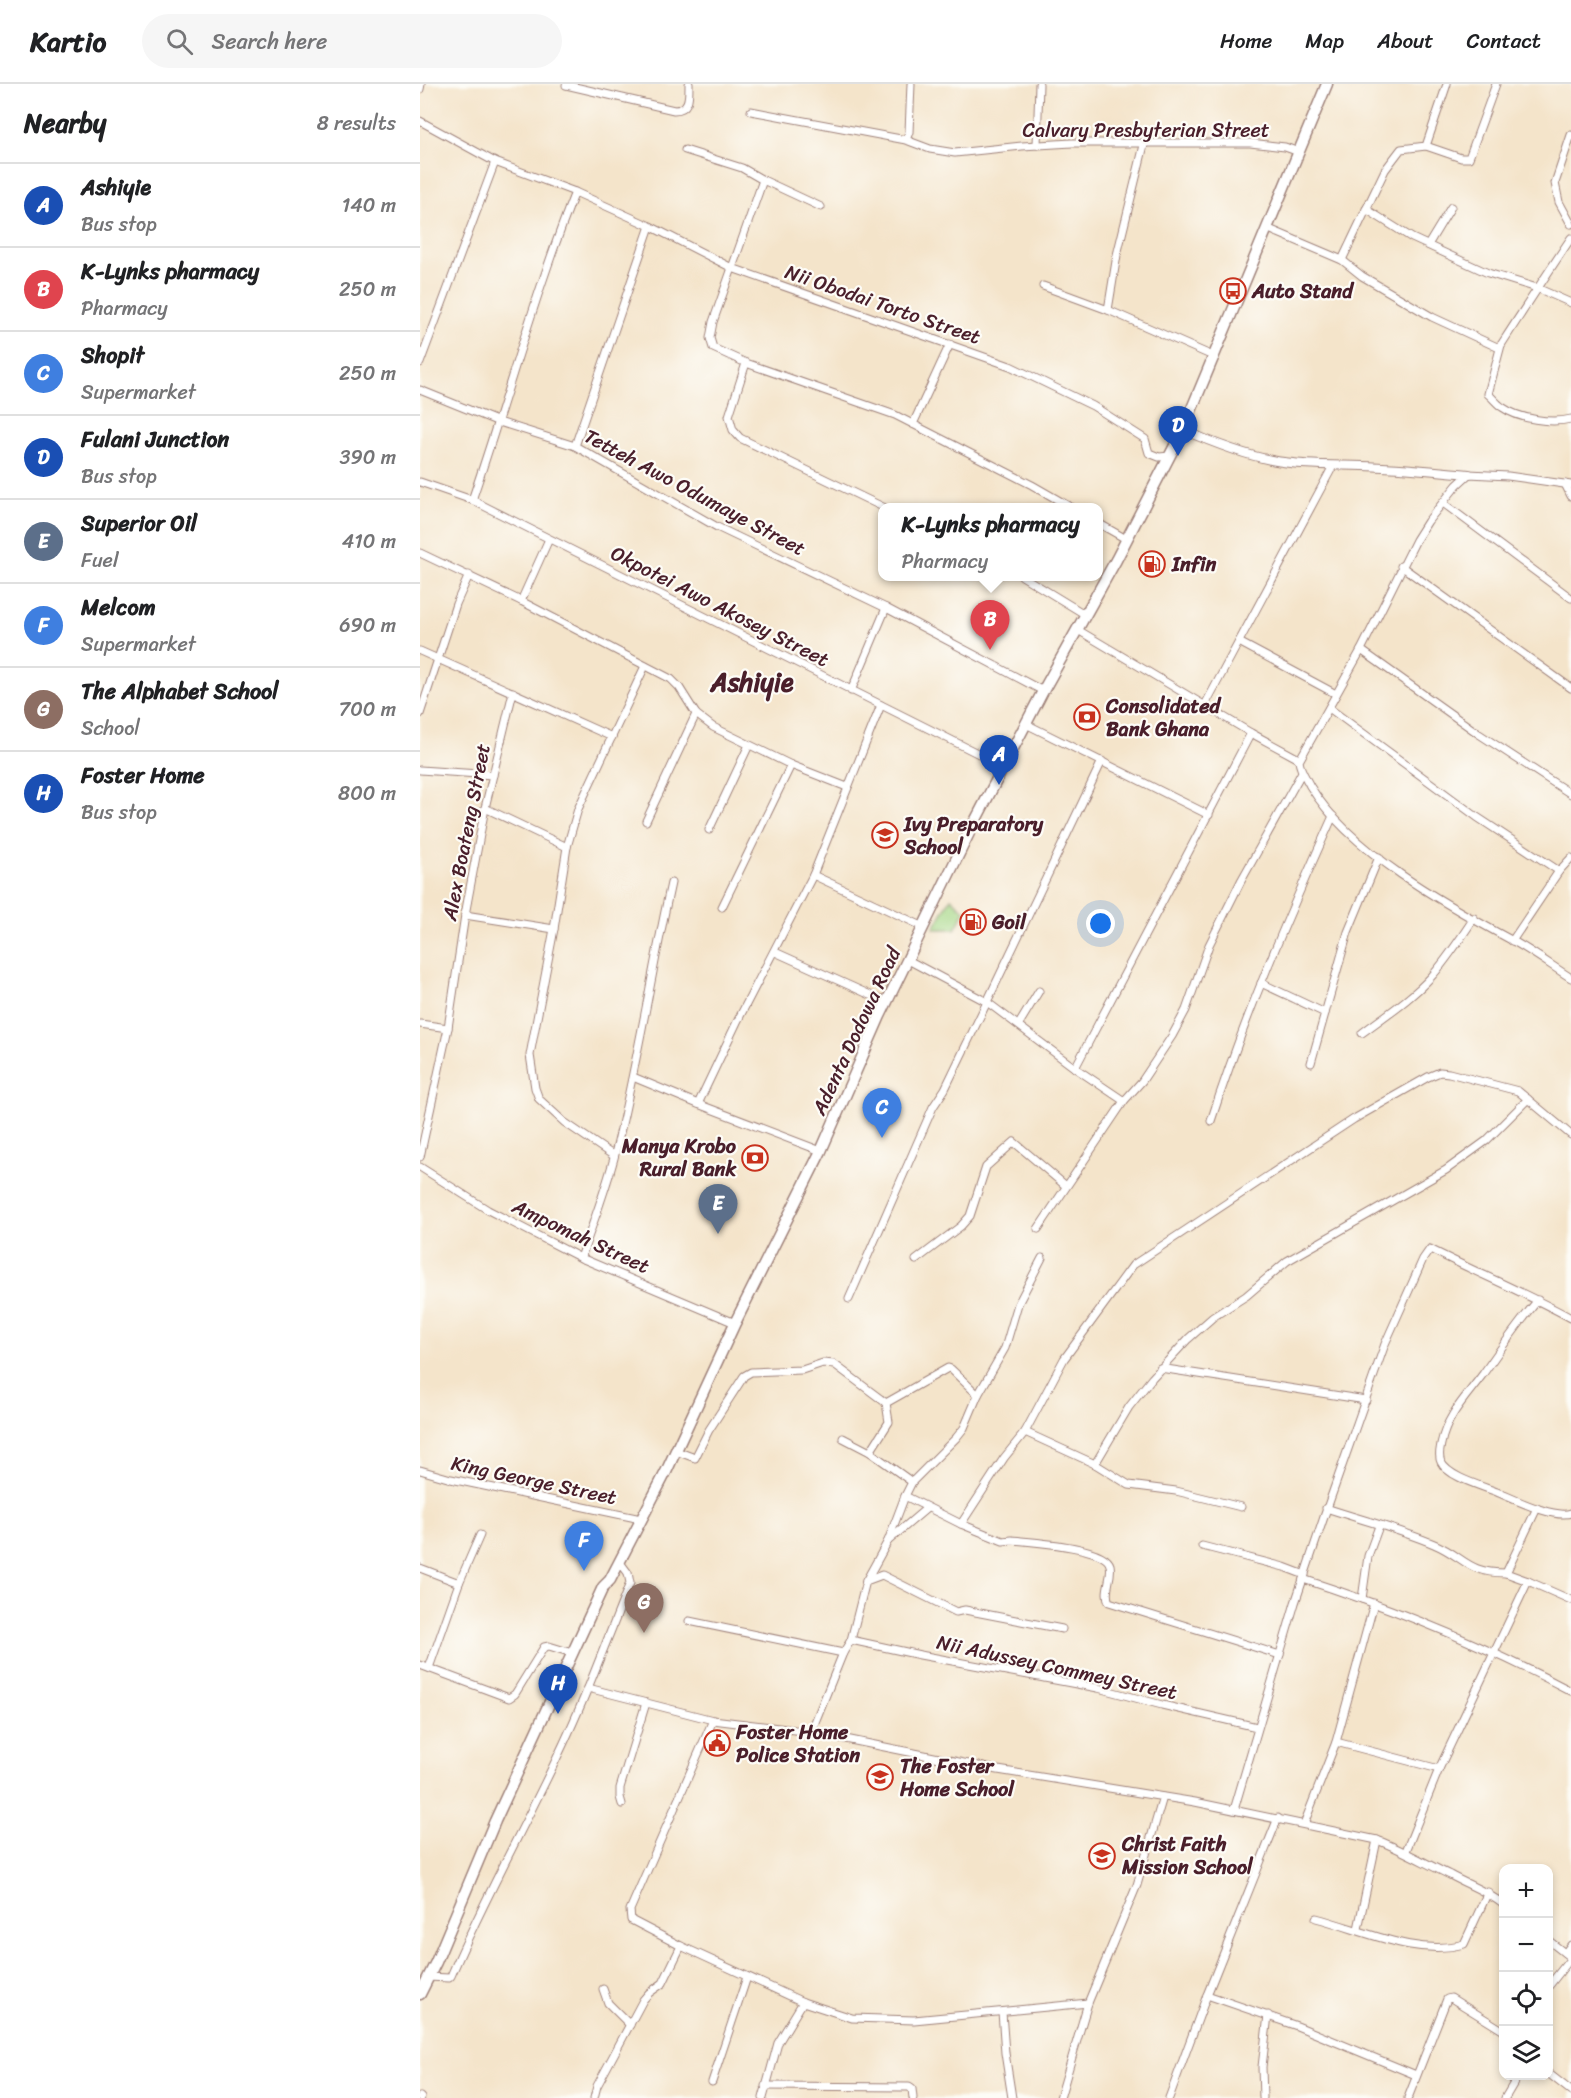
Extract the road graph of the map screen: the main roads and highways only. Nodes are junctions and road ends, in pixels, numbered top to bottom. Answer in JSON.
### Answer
{"nodes":[{"id":1,"x":1327,"y":84,"type":"edge"},
{"id":2,"x":420,"y":1994,"type":"edge"}],
"edges":[{"from":1,"to":2,"type":"main road","name":"Adenta Dodowa Road"}]}
